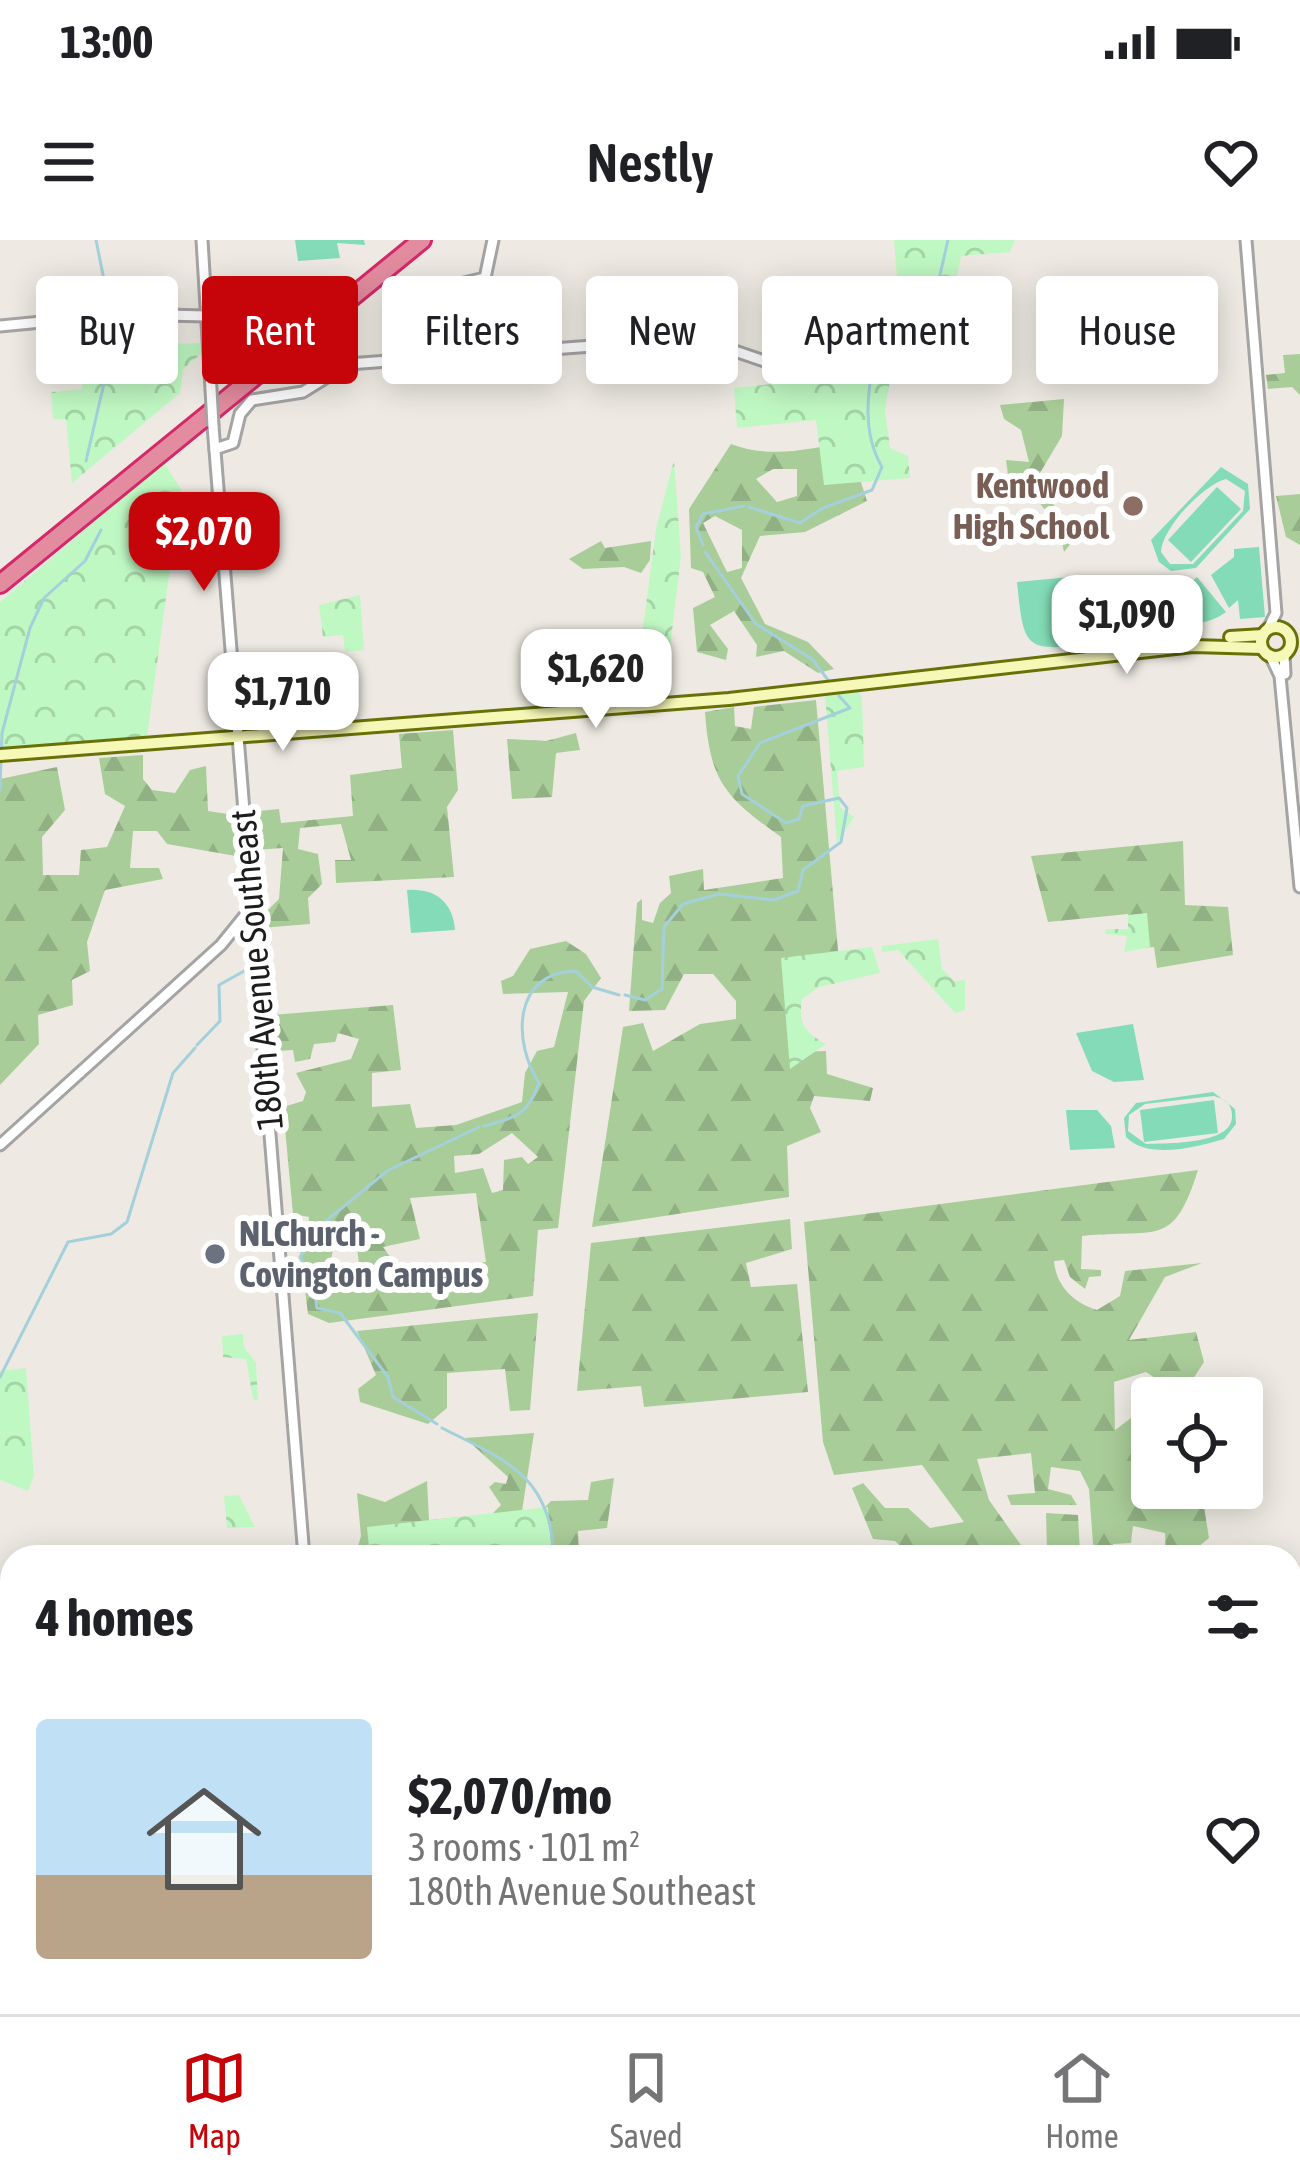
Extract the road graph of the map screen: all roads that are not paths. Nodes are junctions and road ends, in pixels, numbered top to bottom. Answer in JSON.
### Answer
{"nodes":[{"id":1,"x":202,"y":240,"type":"edge"},
{"id":2,"x":404,"y":240,"type":"edge"},
{"id":3,"x":422,"y":240,"type":"edge"},
{"id":4,"x":494,"y":240,"type":"edge"},
{"id":5,"x":1243,"y":240,"type":"edge"},
{"id":6,"x":204,"y":276,"type":"edge"},
{"id":7,"x":485,"y":276,"type":"edge"},
{"id":8,"x":202,"y":316,"type":"edge"},
{"id":9,"x":0,"y":326,"type":"edge"},
{"id":10,"x":562,"y":347,"type":"edge"},
{"id":11,"x":762,"y":360,"type":"edge"},
{"id":12,"x":382,"y":362,"type":"edge"},
{"id":13,"x":211,"y":384,"type":"edge"},
{"id":14,"x":215,"y":449,"type":"junction"},
{"id":15,"x":1264,"y":466,"type":"junction"},
{"id":16,"x":101,"y":497,"type":"junction"},
{"id":17,"x":82,"y":511,"type":"junction"},
{"id":18,"x":0,"y":573,"type":"edge"},
{"id":19,"x":0,"y":584,"type":"edge"},
{"id":20,"x":1291,"y":640,"type":"edge"},
{"id":21,"x":1266,"y":642,"type":"junction"},
{"id":22,"x":236,"y":735,"type":"junction"},
{"id":23,"x":1288,"y":740,"type":"junction"},
{"id":24,"x":0,"y":755,"type":"edge"},
{"id":25,"x":1300,"y":887,"type":"edge"},
{"id":26,"x":251,"y":908,"type":"junction"},
{"id":27,"x":253,"y":924,"type":"junction"},
{"id":28,"x":235,"y":930,"type":"junction"},
{"id":29,"x":0,"y":1144,"type":"edge"},
{"id":30,"x":303,"y":1545,"type":"edge"}],
"edges":[{"from":1,"to":6,"type":"street","name":"180th Avenue Southeast"},
{"from":2,"to":16,"type":"highway"},
{"from":3,"to":16,"type":"highway"},
{"from":4,"to":7,"type":"street"},
{"from":5,"to":15,"type":"street"},
{"from":8,"to":9,"type":"street"},
{"from":10,"to":11,"type":"street"},
{"from":12,"to":14,"type":"street"},
{"from":13,"to":14,"type":"street","name":"180th Avenue Southeast","bridge":true},
{"from":14,"to":22,"type":"street","name":"180th Avenue Southeast"},
{"from":15,"to":20,"type":"street"},
{"from":15,"to":21,"type":"street"},
{"from":16,"to":17,"type":"highway"},
{"from":17,"to":18,"type":"highway"},
{"from":17,"to":19,"type":"highway"},
{"from":20,"to":21,"type":"main road"},
{"from":20,"to":21,"type":"main road"},
{"from":20,"to":23,"type":"street"},
{"from":21,"to":22,"type":"main road"},
{"from":21,"to":23,"type":"street"},
{"from":22,"to":24,"type":"main road"},
{"from":22,"to":26,"type":"street","name":"180th Avenue Southeast"},
{"from":23,"to":25,"type":"street"},
{"from":26,"to":27,"type":"street","name":"180th Avenue Southeast"},
{"from":26,"to":28,"type":"street"},
{"from":27,"to":28,"type":"street"},
{"from":27,"to":30,"type":"street","name":"180th Avenue Southeast"},
{"from":28,"to":29,"type":"street"}]}
